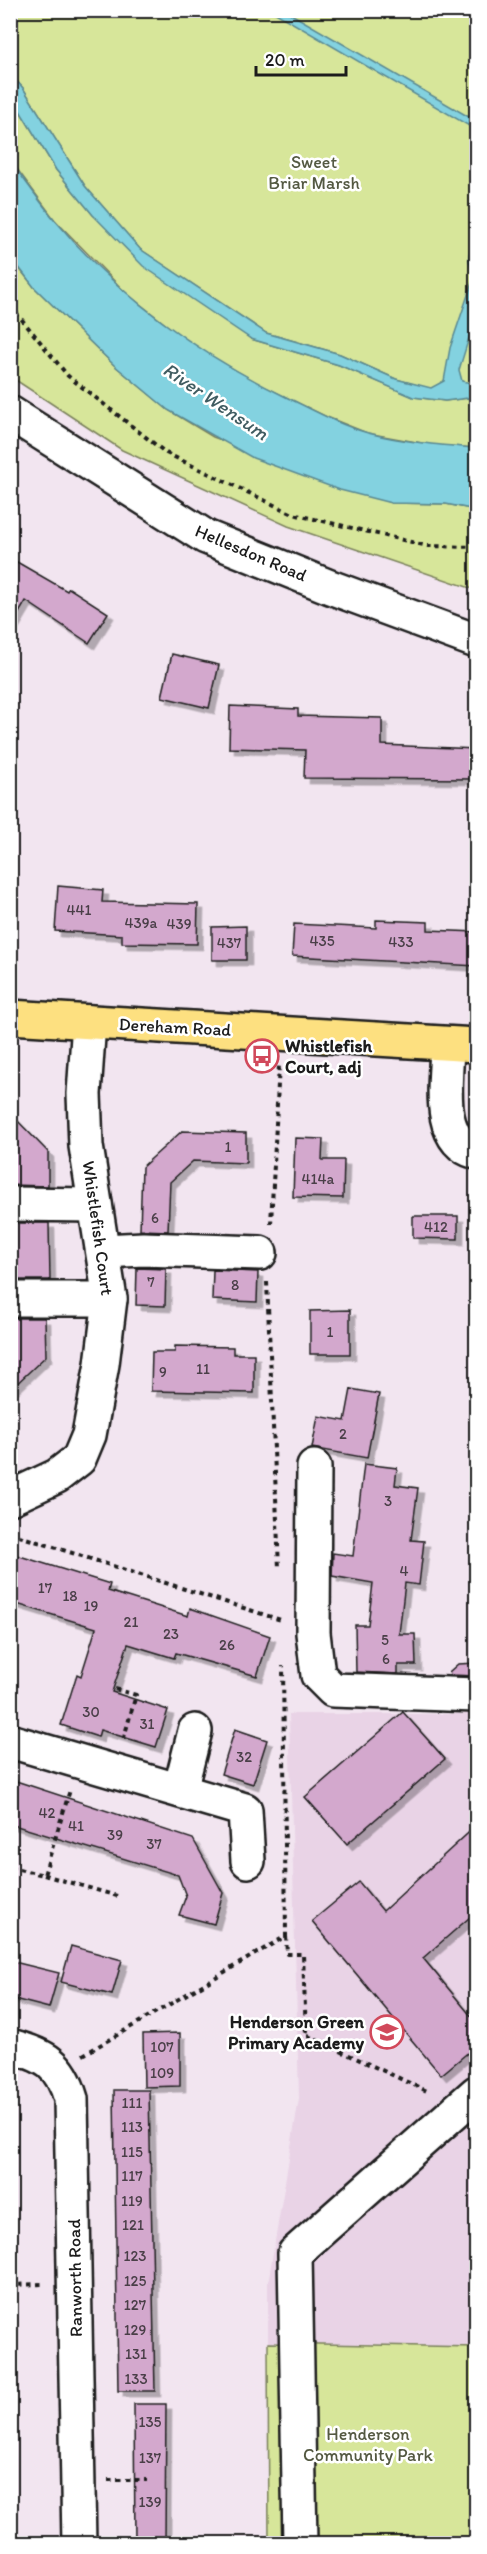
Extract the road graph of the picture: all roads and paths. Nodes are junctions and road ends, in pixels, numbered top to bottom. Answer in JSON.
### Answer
{"nodes":[{"id":1,"x":10,"y":305,"type":"edge"},
{"id":2,"x":10,"y":413,"type":"edge"},
{"id":3,"x":477,"y":547,"type":"edge"},
{"id":4,"x":477,"y":641,"type":"edge"},
{"id":5,"x":10,"y":1017,"type":"edge"},
{"id":6,"x":89,"y":1022,"type":"junction"},
{"id":7,"x":462,"y":1044,"type":"edge"},
{"id":8,"x":279,"y":1089,"type":"dead end"},
{"id":9,"x":477,"y":1152,"type":"edge"},
{"id":10,"x":10,"y":1204,"type":"edge"},
{"id":11,"x":95,"y":1205,"type":"junction"},
{"id":12,"x":271,"y":1222,"type":"dead end"},
{"id":13,"x":104,"y":1251,"type":"junction"},
{"id":14,"x":264,"y":1262,"type":"joint"},
{"id":15,"x":10,"y":1299,"type":"edge"},
{"id":16,"x":110,"y":1299,"type":"junction"},
{"id":17,"x":314,"y":1467,"type":"dead end"},
{"id":18,"x":10,"y":1498,"type":"edge"},
{"id":19,"x":10,"y":1533,"type":"edge"},
{"id":20,"x":279,"y":1574,"type":"dead end"},
{"id":21,"x":281,"y":1609,"type":"dead end"},
{"id":22,"x":282,"y":1620,"type":"junction"},
{"id":23,"x":282,"y":1632,"type":"dead end"},
{"id":24,"x":283,"y":1656,"type":"dead end"},
{"id":25,"x":115,"y":1689,"type":"dead end"},
{"id":26,"x":477,"y":1695,"type":"edge"},
{"id":27,"x":195,"y":1731,"type":"dead end"},
{"id":28,"x":10,"y":1741,"type":"edge"},
{"id":29,"x":78,"y":1761,"type":"junction"},
{"id":30,"x":114,"y":1771,"type":"junction"},
{"id":31,"x":180,"y":1790,"type":"junction"},
{"id":32,"x":248,"y":1861,"type":"dead end"},
{"id":33,"x":10,"y":1866,"type":"edge"},
{"id":34,"x":44,"y":1875,"type":"junction"},
{"id":35,"x":117,"y":1896,"type":"dead end"},
{"id":36,"x":286,"y":1936,"type":"junction"},
{"id":37,"x":10,"y":2046,"type":"edge"},
{"id":38,"x":77,"y":2058,"type":"dead end"},
{"id":39,"x":477,"y":2093,"type":"edge"},
{"id":40,"x":438,"y":2128,"type":"junction"},
{"id":41,"x":10,"y":2284,"type":"edge"},
{"id":42,"x":54,"y":2284,"type":"dead end"},
{"id":43,"x":99,"y":2480,"type":"dead end"},
{"id":44,"x":147,"y":2480,"type":"dead end"},
{"id":45,"x":79,"y":2544,"type":"edge"},
{"id":46,"x":300,"y":2544,"type":"edge"}],
"edges":[{"from":1,"to":3,"type":"path"},
{"from":2,"to":4,"type":"street","name":"Hellesdon Road"},
{"from":5,"to":6,"type":"highway","name":"Dereham Road"},
{"from":6,"to":7,"type":"highway","name":"Dereham Road"},
{"from":6,"to":11,"type":"street","name":"Whistlefish Court"},
{"from":7,"to":9,"type":"street","name":"Dereham Road"},
{"from":8,"to":12,"type":"path"},
{"from":10,"to":11,"type":"street"},
{"from":11,"to":13,"type":"street","name":"Whistlefish Court"},
{"from":13,"to":14,"type":"street"},
{"from":13,"to":16,"type":"street","name":"Whistlefish Court"},
{"from":14,"to":20,"type":"path"},
{"from":15,"to":16,"type":"street"},
{"from":16,"to":18,"type":"street","name":"Whistlefish Court"},
{"from":17,"to":26,"type":"street"},
{"from":19,"to":22,"type":"path"},
{"from":21,"to":22,"type":"path"},
{"from":22,"to":23,"type":"path"},
{"from":24,"to":36,"type":"path"},
{"from":25,"to":30,"type":"path"},
{"from":27,"to":31,"type":"street"},
{"from":28,"to":29,"type":"street"},
{"from":29,"to":30,"type":"street"},
{"from":29,"to":34,"type":"path"},
{"from":30,"to":31,"type":"street"},
{"from":31,"to":32,"type":"street"},
{"from":33,"to":34,"type":"path"},
{"from":34,"to":35,"type":"path"},
{"from":36,"to":38,"type":"path"},
{"from":36,"to":40,"type":"path"},
{"from":37,"to":45,"type":"street","name":"Ranworth Road"},
{"from":39,"to":40,"type":"street"},
{"from":40,"to":46,"type":"street"},
{"from":41,"to":42,"type":"path"},
{"from":43,"to":44,"type":"path"}]}
